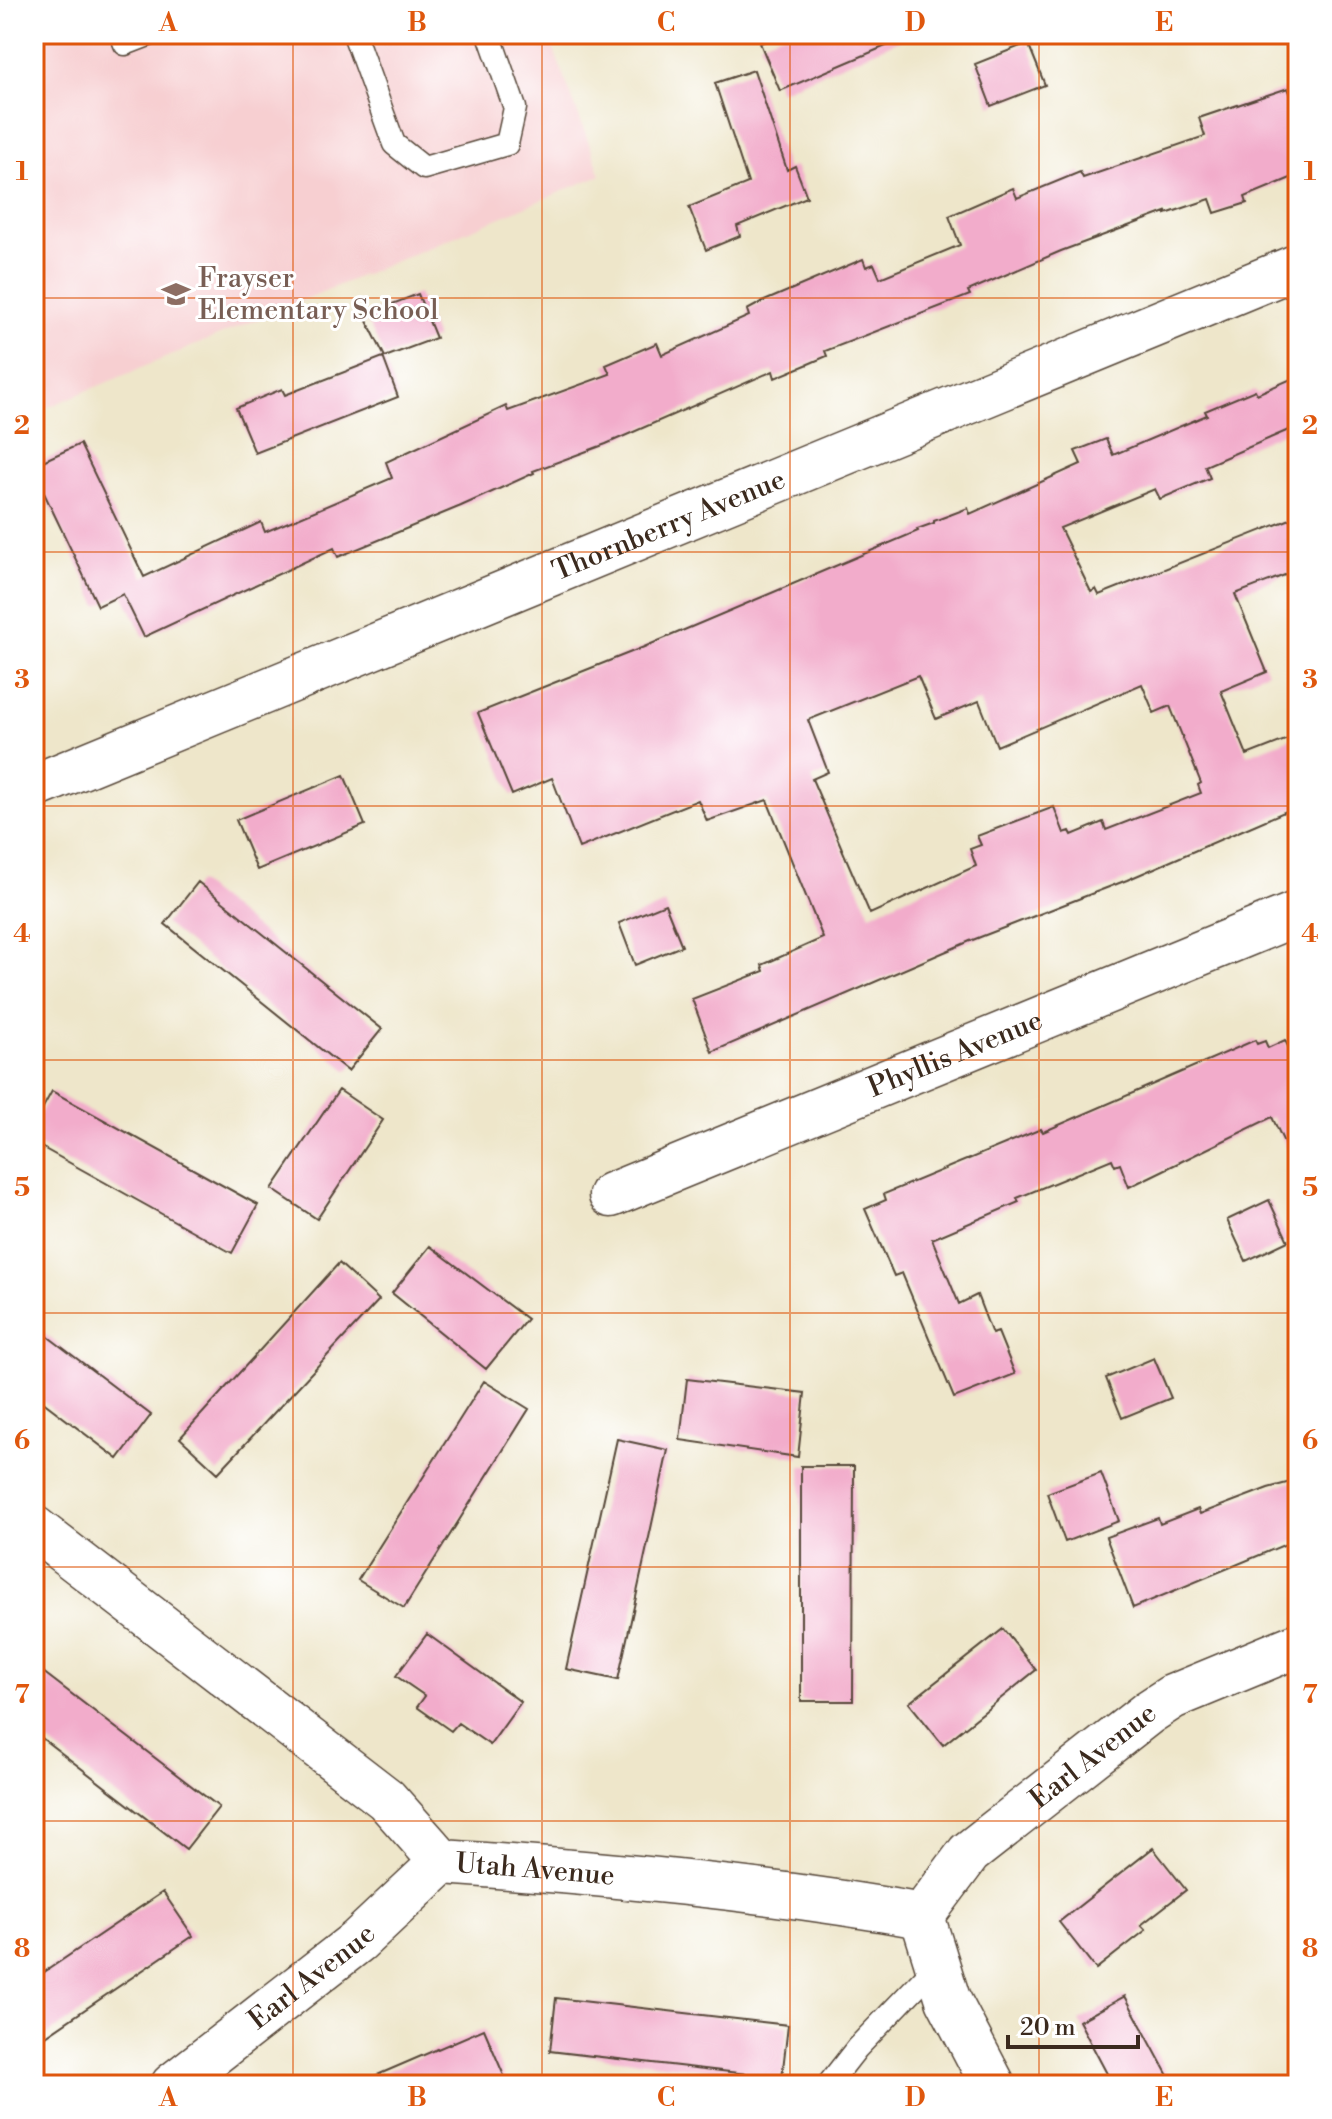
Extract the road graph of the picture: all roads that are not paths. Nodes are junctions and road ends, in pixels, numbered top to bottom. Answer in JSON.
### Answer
{"nodes":[{"id":1,"x":121,"y":34,"type":"edge"},
{"id":2,"x":151,"y":34,"type":"edge"},
{"id":3,"x":354,"y":34,"type":"edge"},
{"id":4,"x":489,"y":34,"type":"edge"},
{"id":5,"x":1298,"y":266,"type":"edge"},
{"id":6,"x":36,"y":782,"type":"edge"},
{"id":7,"x":1298,"y":913,"type":"edge"},
{"id":8,"x":611,"y":1195,"type":"dead end"},
{"id":9,"x":34,"y":1528,"type":"edge"},
{"id":10,"x":1298,"y":1645,"type":"edge"},
{"id":11,"x":442,"y":1862,"type":"junction"},
{"id":12,"x":922,"y":1916,"type":"junction"},
{"id":13,"x":936,"y":1966,"type":"junction"},
{"id":14,"x":173,"y":2085,"type":"edge"},
{"id":15,"x":828,"y":2085,"type":"edge"},
{"id":16,"x":993,"y":2085,"type":"edge"}],
"edges":[{"from":1,"to":2,"type":"lane"},
{"from":3,"to":4,"type":"lane"},
{"from":5,"to":6,"type":"street","name":"Thornberry Avenue"},
{"from":7,"to":8,"type":"street","name":"Phyllis Avenue"},
{"from":9,"to":11,"type":"street","name":"Utah Avenue"},
{"from":10,"to":12,"type":"street","name":"Earl Avenue"},
{"from":11,"to":12,"type":"street","name":"Utah Avenue"},
{"from":11,"to":14,"type":"street","name":"Earl Avenue"},
{"from":12,"to":13,"type":"street"},
{"from":13,"to":15,"type":"lane"},
{"from":13,"to":16,"type":"street"}]}
